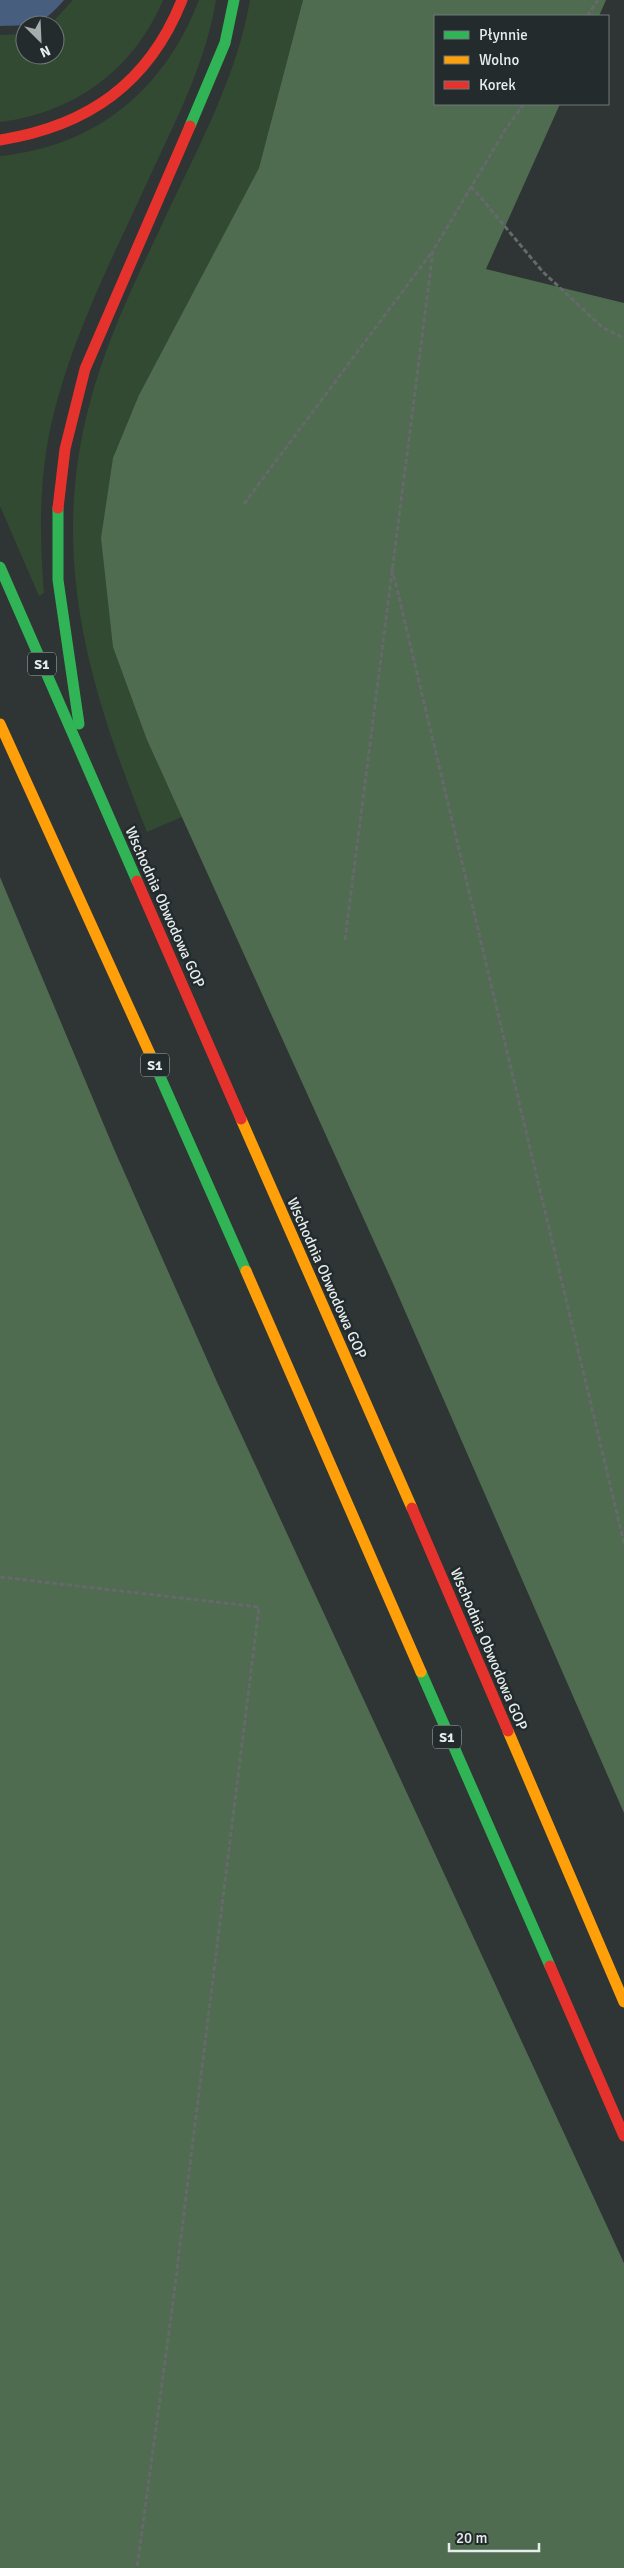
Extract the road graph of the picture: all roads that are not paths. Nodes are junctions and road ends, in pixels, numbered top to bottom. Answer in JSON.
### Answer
{"nodes":[{"id":1,"x":182,"y":0,"type":"edge"},
{"id":2,"x":234,"y":0,"type":"edge"},
{"id":3,"x":0,"y":140,"type":"edge"},
{"id":4,"x":0,"y":567,"type":"edge"},
{"id":5,"x":0,"y":724,"type":"edge"},
{"id":6,"x":84,"y":760,"type":"junction"},
{"id":7,"x":5,"y":763,"type":"dead end"},
{"id":8,"x":31,"y":796,"type":"junction"},
{"id":9,"x":624,"y":2002,"type":"edge"},
{"id":10,"x":624,"y":2136,"type":"edge"}],
"edges":[{"from":1,"to":3,"type":"highway"},
{"from":2,"to":6,"type":"highway"},
{"from":4,"to":6,"type":"highway","name":"Wschodnia Obwodowa GOP","number":"S1"},
{"from":5,"to":8,"type":"highway","number":"S1"},
{"from":6,"to":9,"type":"highway","name":"Wschodnia Obwodowa GOP","number":"S1"},
{"from":7,"to":8,"type":"highway"},
{"from":8,"to":10,"type":"highway","number":"S1"}]}
